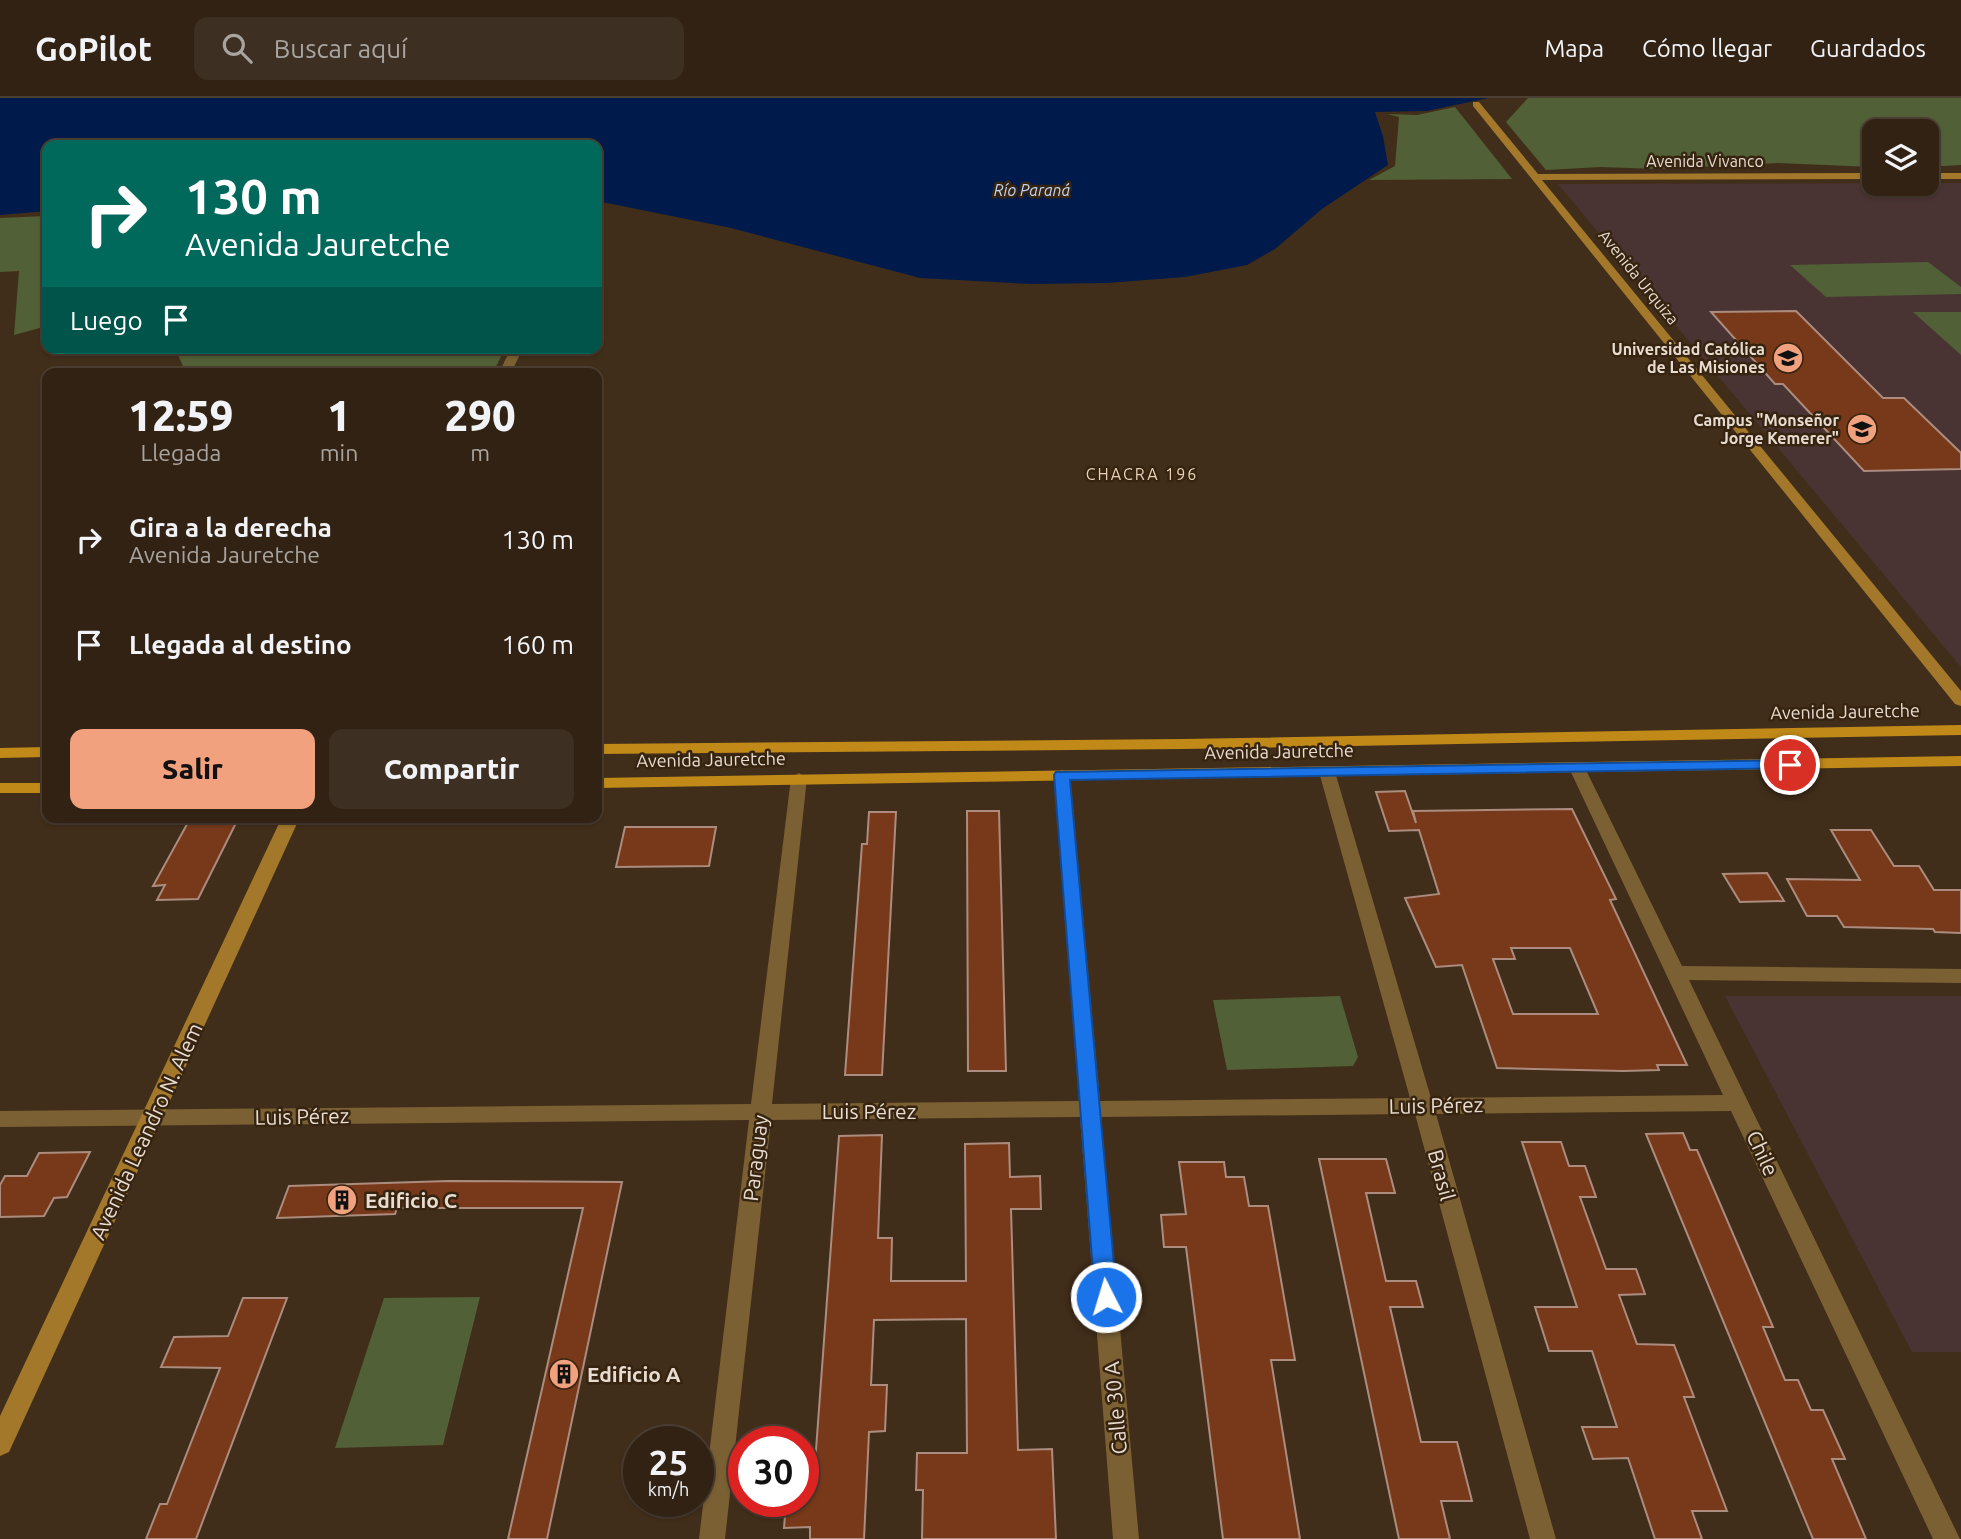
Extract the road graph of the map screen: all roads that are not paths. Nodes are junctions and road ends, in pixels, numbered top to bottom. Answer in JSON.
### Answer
{"nodes":[{"id":1,"x":1476,"y":104,"type":"dead end"},
{"id":2,"x":1862,"y":176,"type":"edge"},
{"id":3,"x":1939,"y":176,"type":"edge"},
{"id":4,"x":1961,"y":176,"type":"edge"},
{"id":5,"x":1535,"y":177,"type":"junction"},
{"id":6,"x":1961,"y":701,"type":"edge"},
{"id":7,"x":1961,"y":730,"type":"edge"},
{"id":8,"x":602,"y":749,"type":"edge"},
{"id":9,"x":0,"y":752,"type":"edge"},
{"id":10,"x":42,"y":752,"type":"edge"},
{"id":11,"x":1961,"y":761,"type":"edge"},
{"id":12,"x":1577,"y":768,"type":"junction"},
{"id":13,"x":1327,"y":772,"type":"junction"},
{"id":14,"x":1062,"y":775,"type":"junction"},
{"id":15,"x":799,"y":778,"type":"junction"},
{"id":16,"x":602,"y":783,"type":"edge"},
{"id":17,"x":0,"y":788,"type":"edge"},
{"id":18,"x":42,"y":788,"type":"edge"},
{"id":19,"x":288,"y":823,"type":"edge"},
{"id":20,"x":1676,"y":972,"type":"junction"},
{"id":21,"x":1961,"y":976,"type":"edge"},
{"id":22,"x":1739,"y":1102,"type":"junction"},
{"id":23,"x":1423,"y":1105,"type":"junction"},
{"id":24,"x":1090,"y":1109,"type":"junction"},
{"id":25,"x":761,"y":1111,"type":"junction"},
{"id":26,"x":153,"y":1118,"type":"junction"},
{"id":27,"x":0,"y":1119,"type":"edge"},
{"id":28,"x":0,"y":1444,"type":"edge"},
{"id":29,"x":712,"y":1539,"type":"edge"},
{"id":30,"x":1126,"y":1539,"type":"edge"},
{"id":31,"x":1542,"y":1539,"type":"edge"},
{"id":32,"x":1947,"y":1539,"type":"edge"}],
"edges":[{"from":1,"to":5,"type":"main road","name":"Avenida Urquiza"},
{"from":2,"to":5,"type":"main road","name":"Avenida Vivanco"},
{"from":3,"to":4,"type":"main road"},
{"from":5,"to":6,"type":"main road","name":"Avenida Urquiza"},
{"from":7,"to":8,"type":"main road","name":"Avenida Jauretche"},
{"from":9,"to":10,"type":"main road"},
{"from":11,"to":12,"type":"main road","name":"Avenida Jauretche"},
{"from":12,"to":13,"type":"main road","name":"Avenida Jauretche"},
{"from":12,"to":20,"type":"street","name":"Chile"},
{"from":13,"to":14,"type":"main road","name":"Avenida Jauretche"},
{"from":13,"to":23,"type":"street","name":"Brasil"},
{"from":14,"to":15,"type":"main road","name":"Avenida Jauretche"},
{"from":14,"to":24,"type":"street","name":"Calle 30 A"},
{"from":15,"to":16,"type":"main road","name":"Avenida Jauretche"},
{"from":15,"to":25,"type":"street","name":"Paraguay"},
{"from":17,"to":18,"type":"main road"},
{"from":19,"to":26,"type":"main road","name":"Avenida Leandro N. Alem"},
{"from":20,"to":21,"type":"street"},
{"from":20,"to":22,"type":"street","name":"Chile"},
{"from":22,"to":23,"type":"street","name":"Luis Pérez"},
{"from":22,"to":32,"type":"street","name":"Chile"},
{"from":23,"to":24,"type":"street","name":"Luis Pérez"},
{"from":23,"to":31,"type":"street","name":"Brasil"},
{"from":24,"to":25,"type":"street","name":"Luis Pérez"},
{"from":24,"to":30,"type":"street","name":"Calle 30 A"},
{"from":25,"to":26,"type":"street","name":"Luis Pérez"},
{"from":25,"to":29,"type":"street","name":"Paraguay"},
{"from":26,"to":27,"type":"street","name":"Luis Pérez"},
{"from":26,"to":28,"type":"main road","name":"Avenida Leandro N. Alem"}]}
